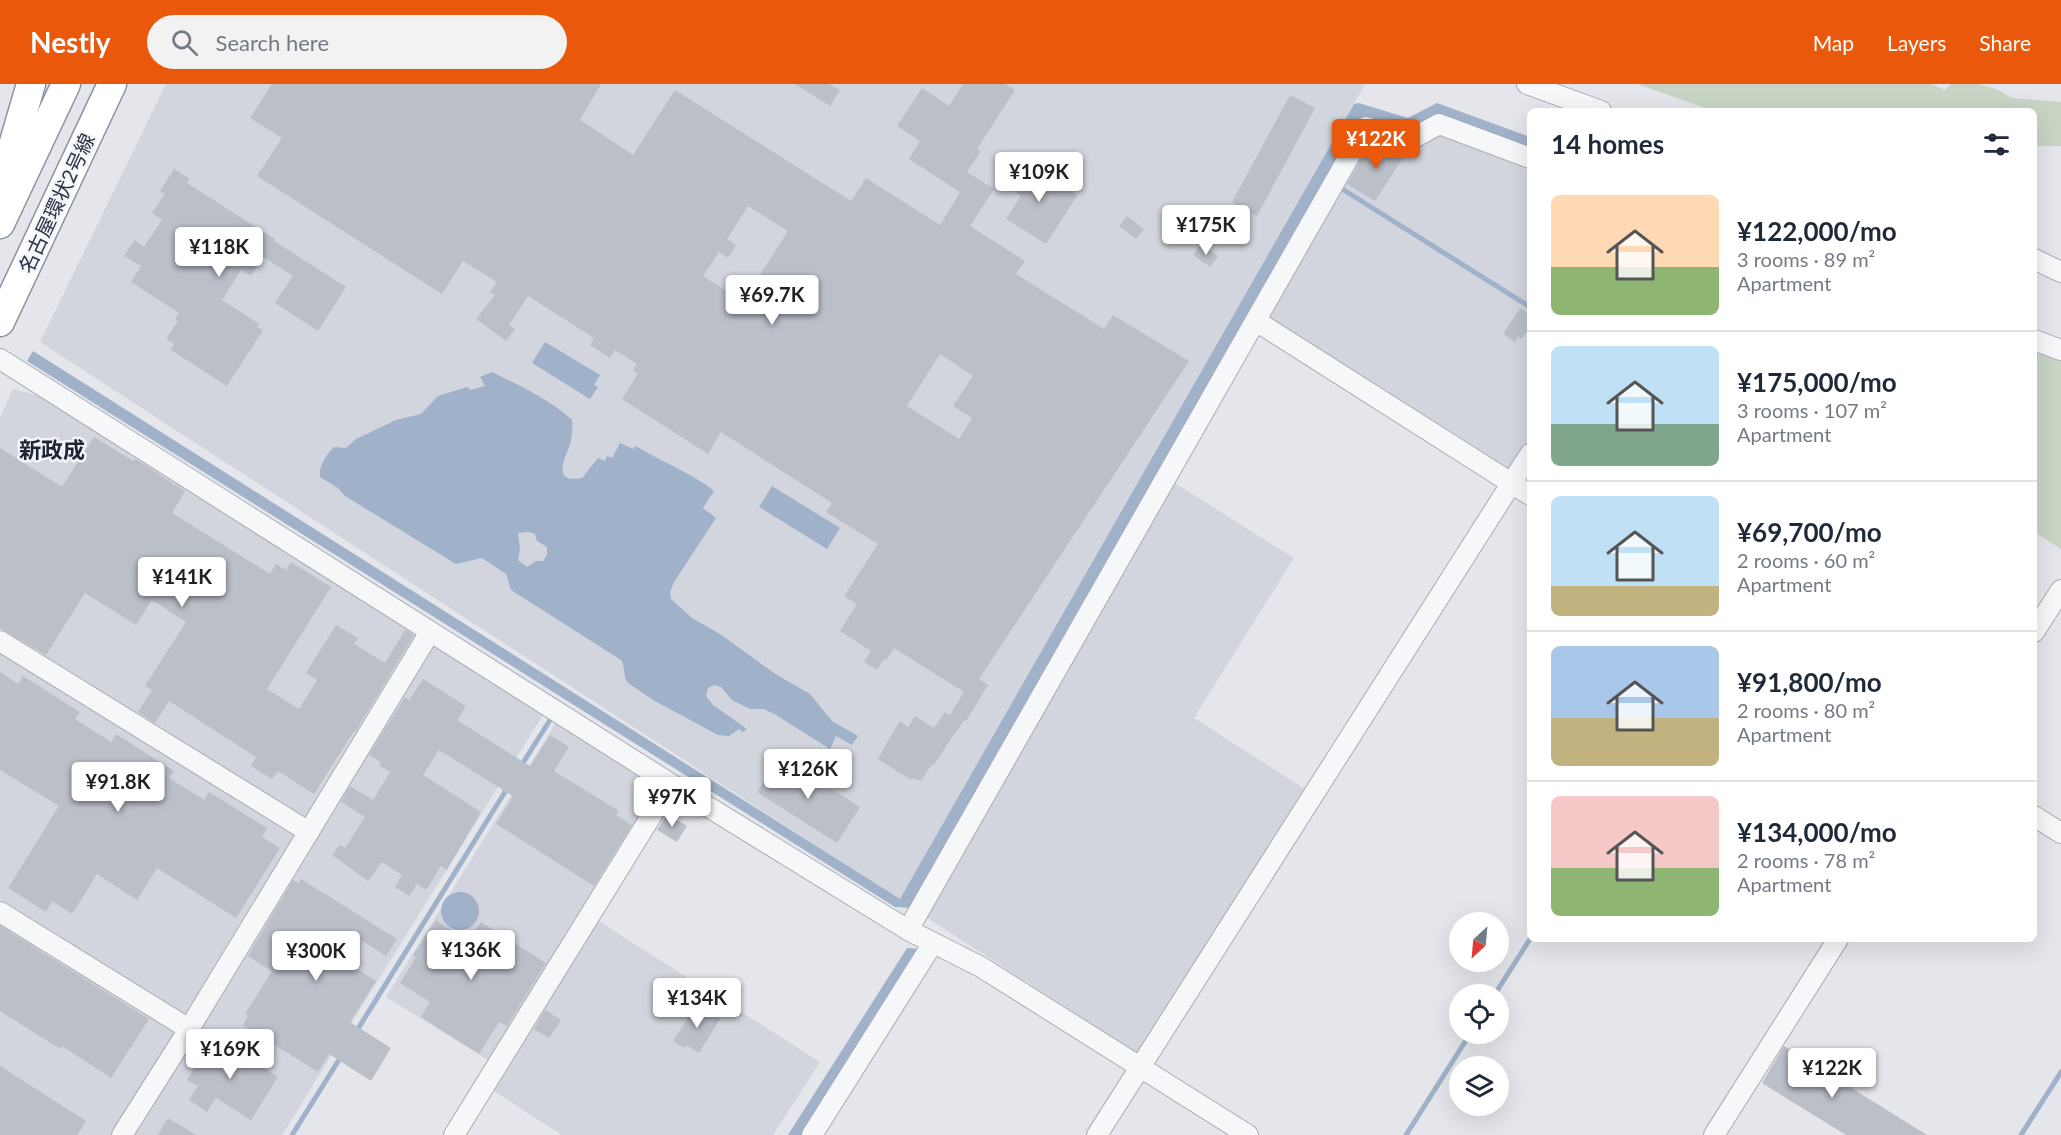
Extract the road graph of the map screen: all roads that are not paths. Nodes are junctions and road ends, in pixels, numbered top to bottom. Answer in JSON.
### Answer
{"nodes":[{"id":1,"x":31,"y":84,"type":"edge"},
{"id":2,"x":52,"y":84,"type":"edge"},
{"id":3,"x":66,"y":84,"type":"edge"},
{"id":4,"x":92,"y":84,"type":"edge"},
{"id":5,"x":112,"y":84,"type":"edge"},
{"id":6,"x":1527,"y":84,"type":"edge"},
{"id":7,"x":1593,"y":108,"type":"edge"},
{"id":8,"x":1527,"y":157,"type":"edge"},
{"id":9,"x":0,"y":191,"type":"edge"},
{"id":10,"x":0,"y":224,"type":"edge"},
{"id":11,"x":2037,"y":260,"type":"edge"},
{"id":12,"x":2061,"y":272,"type":"edge"},
{"id":13,"x":0,"y":280,"type":"edge"},
{"id":14,"x":1256,"y":321,"type":"junction"},
{"id":15,"x":0,"y":322,"type":"edge"},
{"id":16,"x":2037,"y":341,"type":"edge"},
{"id":17,"x":2061,"y":350,"type":"edge"},
{"id":18,"x":0,"y":359,"type":"edge"},
{"id":19,"x":1527,"y":459,"type":"edge"},
{"id":20,"x":1512,"y":483,"type":"junction"},
{"id":21,"x":1527,"y":493,"type":"edge"},
{"id":22,"x":2061,"y":590,"type":"edge"},
{"id":23,"x":2037,"y":627,"type":"edge"},
{"id":24,"x":430,"y":632,"type":"junction"},
{"id":25,"x":0,"y":641,"type":"edge"},
{"id":26,"x":671,"y":784,"type":"junction"},
{"id":27,"x":2037,"y":818,"type":"edge"},
{"id":28,"x":309,"y":832,"type":"junction"},
{"id":29,"x":2061,"y":832,"type":"edge"},
{"id":30,"x":0,"y":912,"type":"edge"},
{"id":31,"x":908,"y":930,"type":"junction"},
{"id":32,"x":1836,"y":942,"type":"edge"},
{"id":33,"x":933,"y":943,"type":"junction"},
{"id":34,"x":189,"y":1029,"type":"junction"},
{"id":35,"x":1139,"y":1067,"type":"junction"},
{"id":36,"x":122,"y":1135,"type":"edge"},
{"id":37,"x":454,"y":1135,"type":"edge"},
{"id":38,"x":812,"y":1135,"type":"edge"},
{"id":39,"x":1097,"y":1135,"type":"edge"},
{"id":40,"x":1248,"y":1135,"type":"edge"},
{"id":41,"x":1714,"y":1135,"type":"edge"}],
"edges":[{"from":1,"to":9,"type":"highway"},
{"from":2,"to":9,"type":"highway"},
{"from":3,"to":10,"type":"highway"},
{"from":4,"to":13,"type":"highway"},
{"from":5,"to":15,"type":"highway","name":"名古屋環状2号線"},
{"from":6,"to":7,"type":"street"},
{"from":8,"to":14,"type":"street"},
{"from":11,"to":12,"type":"street"},
{"from":14,"to":20,"type":"street"},
{"from":14,"to":31,"type":"street"},
{"from":16,"to":17,"type":"street"},
{"from":18,"to":24,"type":"street"},
{"from":19,"to":20,"type":"street"},
{"from":20,"to":21,"type":"street"},
{"from":20,"to":35,"type":"street"},
{"from":22,"to":23,"type":"street"},
{"from":24,"to":26,"type":"street"},
{"from":24,"to":28,"type":"street"},
{"from":25,"to":28,"type":"street"},
{"from":26,"to":31,"type":"street"},
{"from":26,"to":37,"type":"street"},
{"from":27,"to":29,"type":"street"},
{"from":28,"to":34,"type":"street"},
{"from":30,"to":34,"type":"street"},
{"from":31,"to":33,"type":"street"},
{"from":32,"to":41,"type":"street"},
{"from":33,"to":35,"type":"street"},
{"from":33,"to":38,"type":"street"},
{"from":34,"to":36,"type":"street"},
{"from":35,"to":39,"type":"street"},
{"from":35,"to":40,"type":"street"}]}
